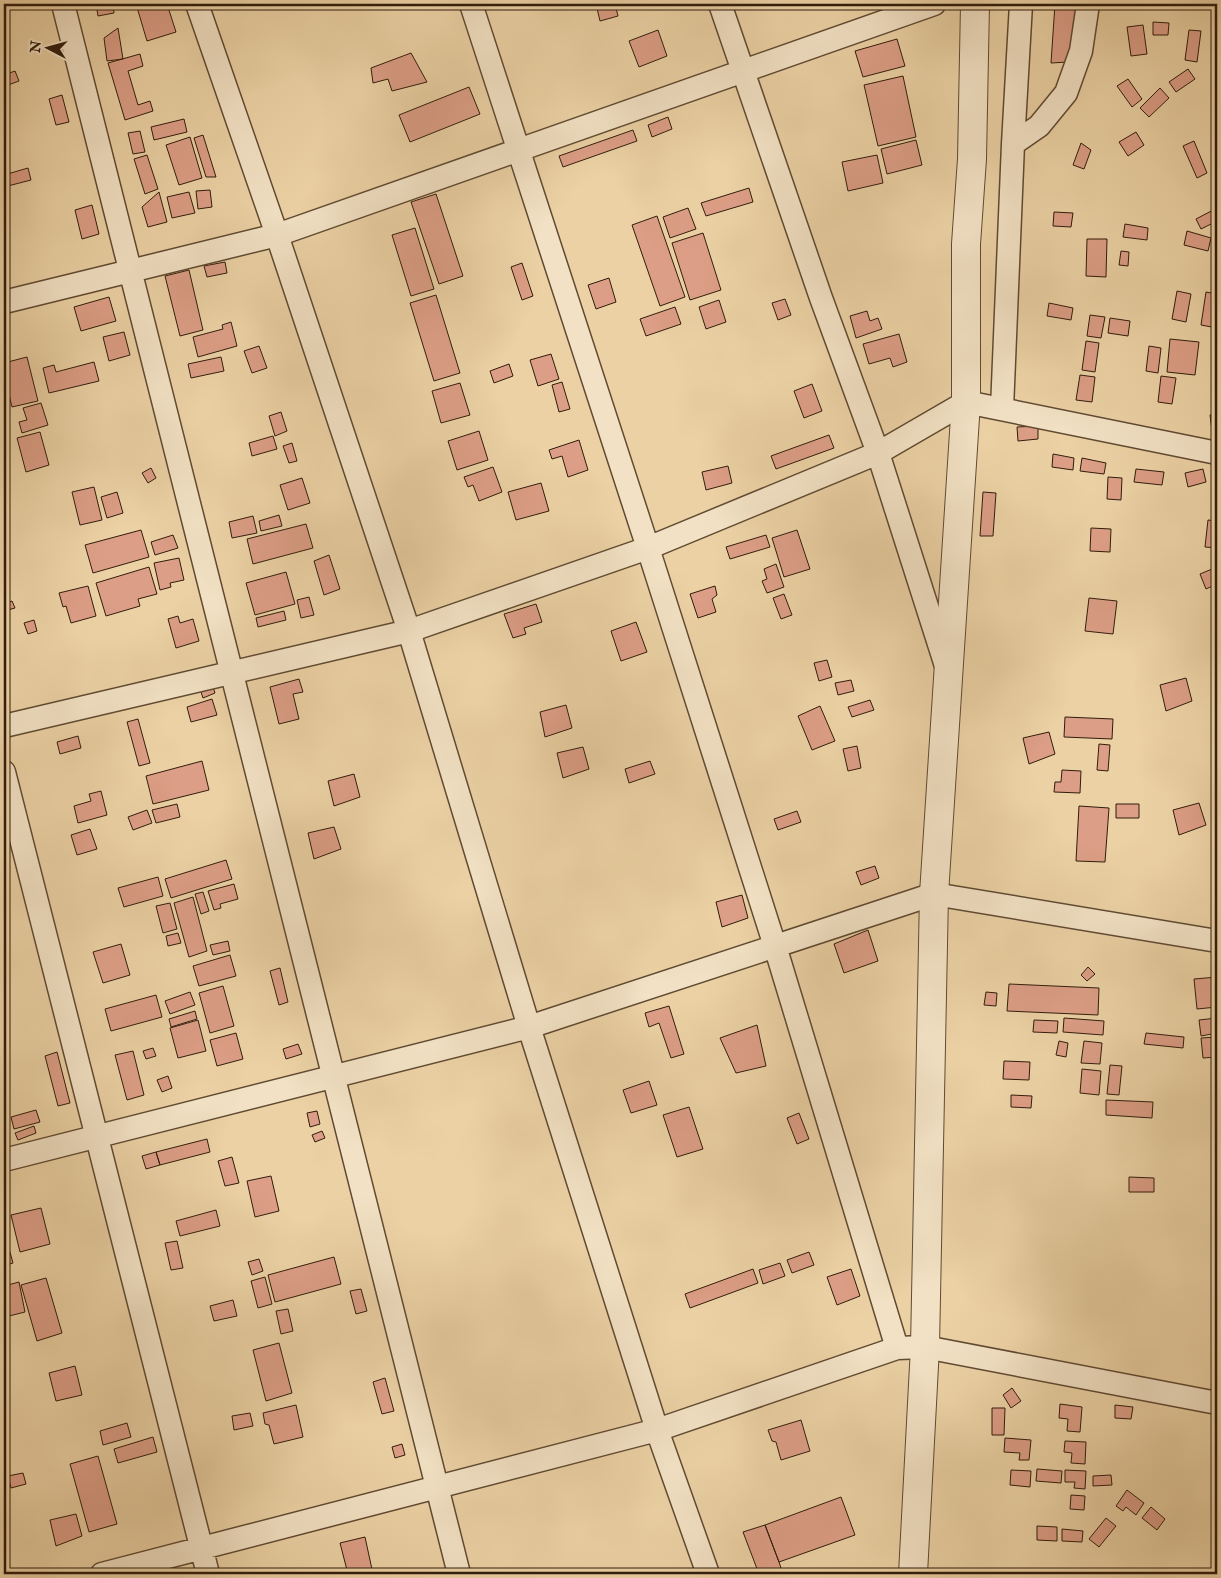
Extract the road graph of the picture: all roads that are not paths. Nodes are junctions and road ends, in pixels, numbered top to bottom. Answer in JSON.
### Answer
{"nodes":[{"id":1,"x":63,"y":4,"type":"edge"},
{"id":2,"x":196,"y":4,"type":"edge"},
{"id":3,"x":471,"y":4,"type":"edge"},
{"id":4,"x":720,"y":4,"type":"edge"},
{"id":5,"x":934,"y":4,"type":"edge"},
{"id":6,"x":975,"y":4,"type":"edge"},
{"id":7,"x":1021,"y":4,"type":"edge"},
{"id":8,"x":1088,"y":4,"type":"edge"},
{"id":9,"x":742,"y":70,"type":"junction"},
{"id":10,"x":1013,"y":144,"type":"junction"},
{"id":11,"x":519,"y":149,"type":"junction"},
{"id":12,"x":276,"y":235,"type":"junction"},
{"id":13,"x":131,"y":272,"type":"junction"},
{"id":14,"x":4,"y":302,"type":"edge"},
{"id":15,"x":966,"y":402,"type":"junction"},
{"id":16,"x":1002,"y":409,"type":"junction"},
{"id":17,"x":1217,"y":452,"type":"edge"},
{"id":18,"x":878,"y":453,"type":"junction"},
{"id":19,"x":648,"y":548,"type":"junction"},
{"id":20,"x":409,"y":631,"type":"junction"},
{"id":21,"x":232,"y":672,"type":"junction"},
{"id":22,"x":949,"y":674,"type":"junction"},
{"id":23,"x":4,"y":726,"type":"edge"},
{"id":24,"x":4,"y":772,"type":"edge"},
{"id":25,"x":934,"y":894,"type":"junction"},
{"id":26,"x":1217,"y":935,"type":"edge"},
{"id":27,"x":775,"y":946,"type":"junction"},
{"id":28,"x":529,"y":1027,"type":"junction"},
{"id":29,"x":334,"y":1076,"type":"junction"},
{"id":30,"x":97,"y":1137,"type":"junction"},
{"id":31,"x":4,"y":1160,"type":"edge"},
{"id":32,"x":925,"y":1347,"type":"junction"},
{"id":33,"x":897,"y":1348,"type":"junction"},
{"id":34,"x":1217,"y":1403,"type":"edge"},
{"id":35,"x":657,"y":1430,"type":"junction"},
{"id":36,"x":437,"y":1486,"type":"junction"},
{"id":37,"x":201,"y":1548,"type":"junction"},
{"id":38,"x":102,"y":1574,"type":"edge"},
{"id":39,"x":208,"y":1574,"type":"edge"},
{"id":40,"x":459,"y":1574,"type":"edge"},
{"id":41,"x":708,"y":1574,"type":"edge"},
{"id":42,"x":913,"y":1574,"type":"edge"}],
"edges":[{"from":1,"to":13,"type":"street"},
{"from":2,"to":12,"type":"street"},
{"from":3,"to":11,"type":"street"},
{"from":4,"to":9,"type":"street"},
{"from":5,"to":9,"type":"street"},
{"from":6,"to":15,"type":"street"},
{"from":7,"to":10,"type":"street"},
{"from":8,"to":10,"type":"street"},
{"from":9,"to":11,"type":"street"},
{"from":9,"to":18,"type":"street"},
{"from":10,"to":16,"type":"street"},
{"from":11,"to":12,"type":"street"},
{"from":11,"to":19,"type":"street"},
{"from":12,"to":13,"type":"street"},
{"from":12,"to":20,"type":"street"},
{"from":13,"to":14,"type":"street"},
{"from":13,"to":21,"type":"street"},
{"from":15,"to":16,"type":"street"},
{"from":15,"to":18,"type":"street"},
{"from":15,"to":22,"type":"street"},
{"from":16,"to":17,"type":"street"},
{"from":18,"to":19,"type":"street"},
{"from":18,"to":22,"type":"street"},
{"from":19,"to":20,"type":"street"},
{"from":19,"to":27,"type":"street"},
{"from":20,"to":21,"type":"street"},
{"from":20,"to":28,"type":"street"},
{"from":21,"to":23,"type":"street"},
{"from":21,"to":29,"type":"street"},
{"from":22,"to":25,"type":"street"},
{"from":24,"to":30,"type":"street"},
{"from":25,"to":26,"type":"street"},
{"from":25,"to":27,"type":"street"},
{"from":25,"to":32,"type":"street"},
{"from":27,"to":28,"type":"street"},
{"from":27,"to":33,"type":"street"},
{"from":28,"to":29,"type":"street"},
{"from":28,"to":35,"type":"street"},
{"from":29,"to":30,"type":"street"},
{"from":29,"to":36,"type":"street"},
{"from":30,"to":31,"type":"street"},
{"from":30,"to":37,"type":"street"},
{"from":32,"to":33,"type":"street"},
{"from":32,"to":34,"type":"street"},
{"from":32,"to":42,"type":"street"},
{"from":33,"to":35,"type":"street"},
{"from":35,"to":36,"type":"street"},
{"from":35,"to":41,"type":"street"},
{"from":36,"to":37,"type":"street"},
{"from":36,"to":40,"type":"street"},
{"from":37,"to":38,"type":"street"},
{"from":37,"to":39,"type":"street"}]}
